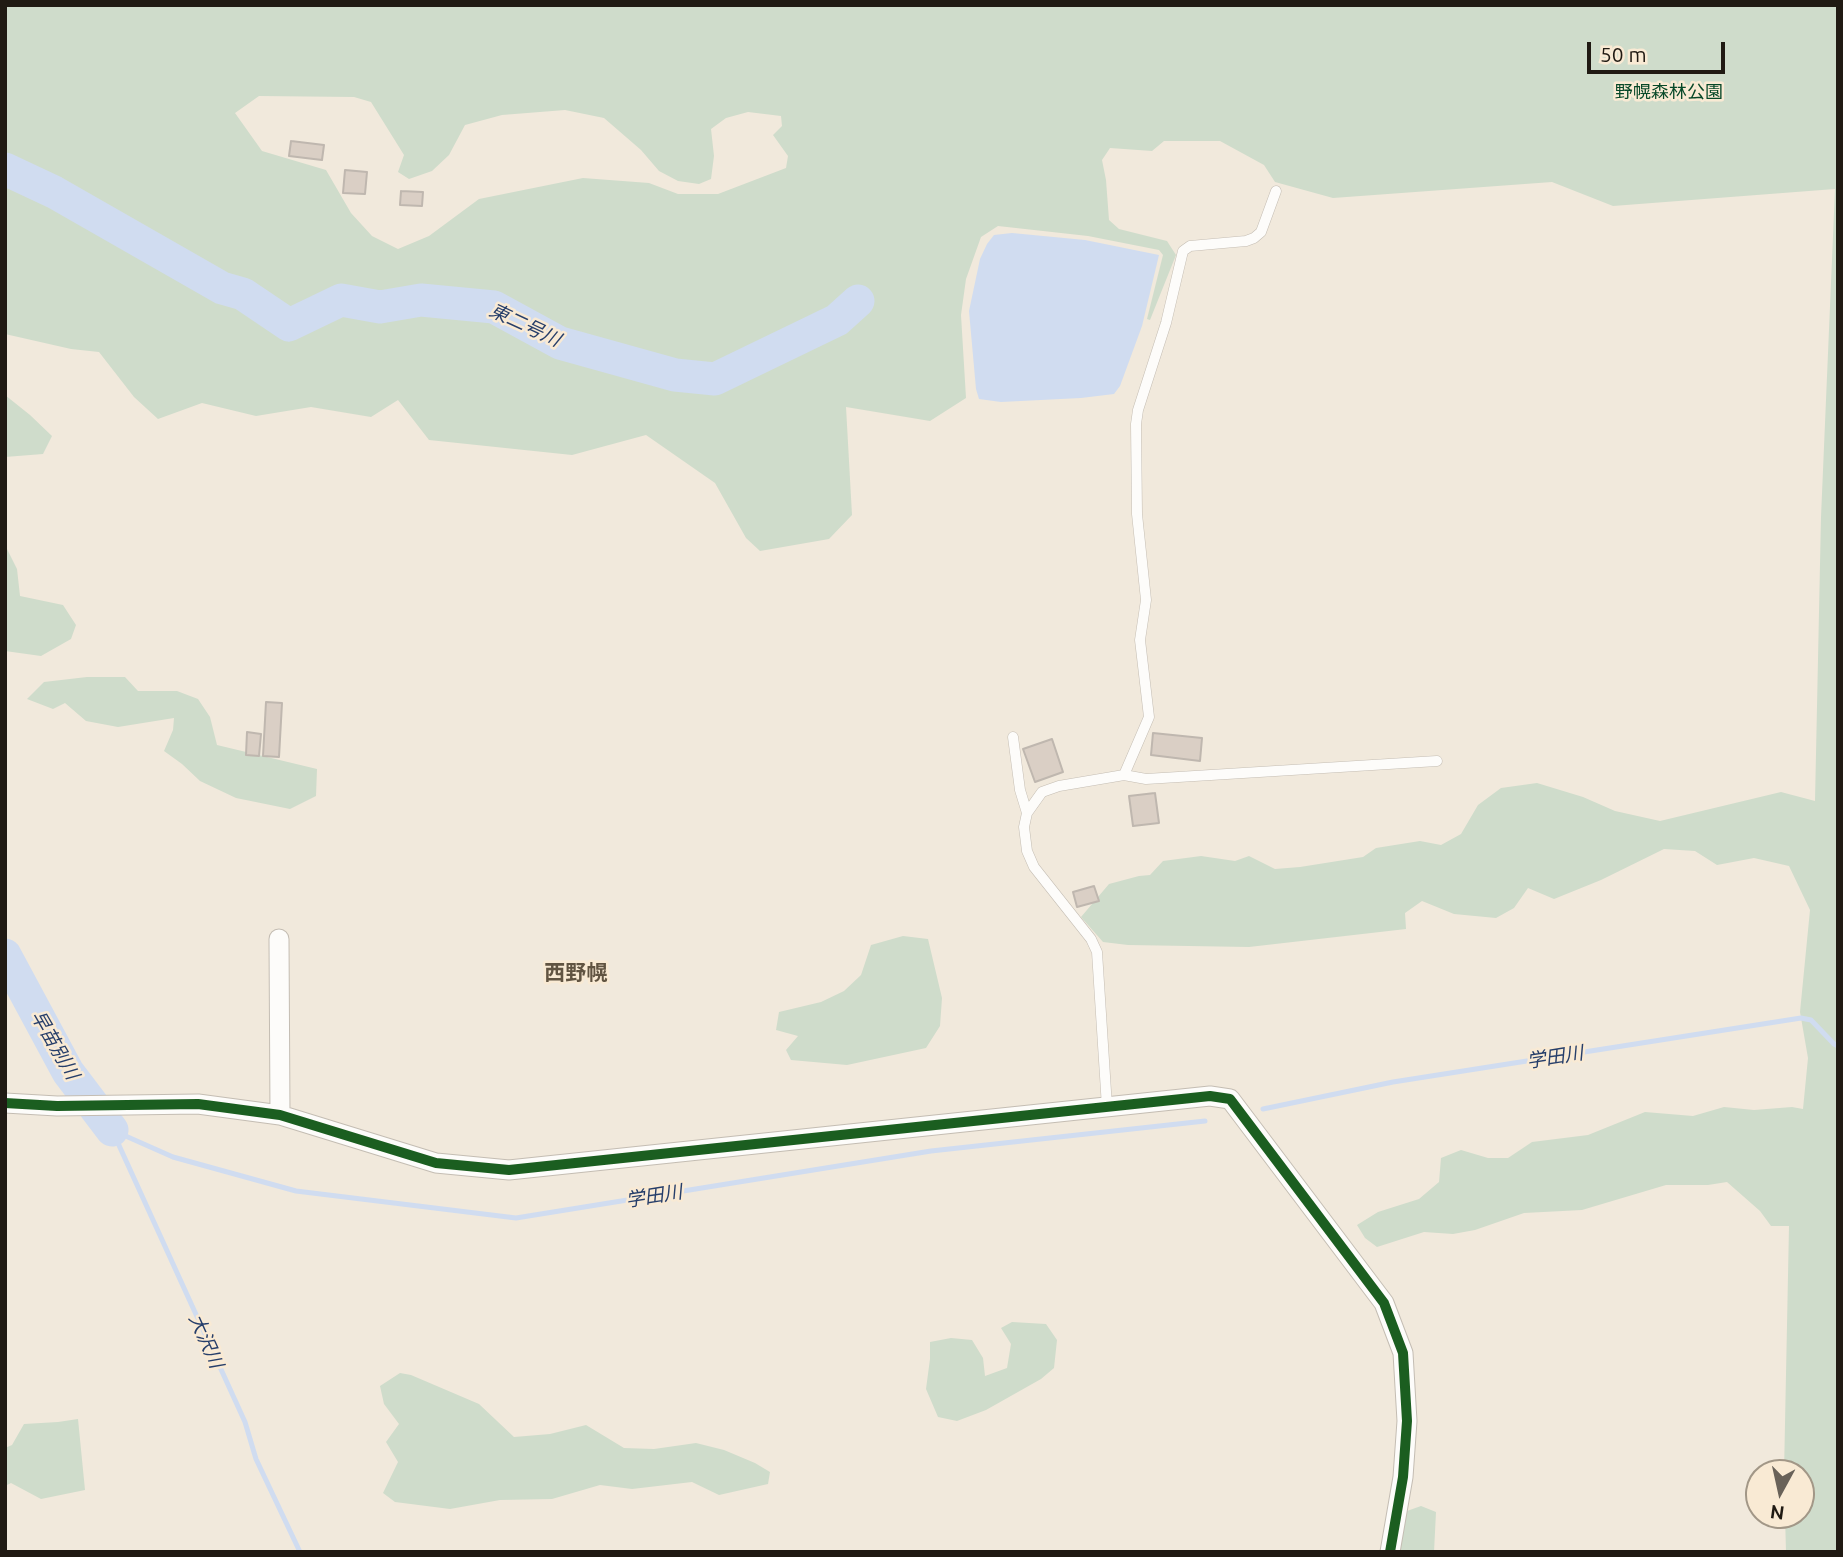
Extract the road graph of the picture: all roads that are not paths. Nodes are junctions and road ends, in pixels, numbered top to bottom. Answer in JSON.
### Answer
{"nodes":[{"id":1,"x":1276,"y":191,"type":"dead end"},
{"id":2,"x":1013,"y":737,"type":"dead end"},
{"id":3,"x":1437,"y":761,"type":"dead end"},
{"id":4,"x":1124,"y":775,"type":"junction"},
{"id":5,"x":1027,"y":813,"type":"junction"},
{"id":6,"x":279,"y":939,"type":"dead end"},
{"id":7,"x":5,"y":1103,"type":"edge"},
{"id":8,"x":1107,"y":1107,"type":"junction"},
{"id":9,"x":279,"y":1115,"type":"junction"},
{"id":10,"x":1390,"y":1552,"type":"edge"}],
"edges":[{"from":1,"to":4,"type":"lane"},
{"from":2,"to":5,"type":"lane"},
{"from":3,"to":4,"type":"lane"},
{"from":4,"to":5,"type":"lane"},
{"from":5,"to":8,"type":"lane"},
{"from":6,"to":9,"type":"street"},
{"from":7,"to":9,"type":"street"},
{"from":8,"to":9,"type":"street"},
{"from":8,"to":10,"type":"street"}]}
